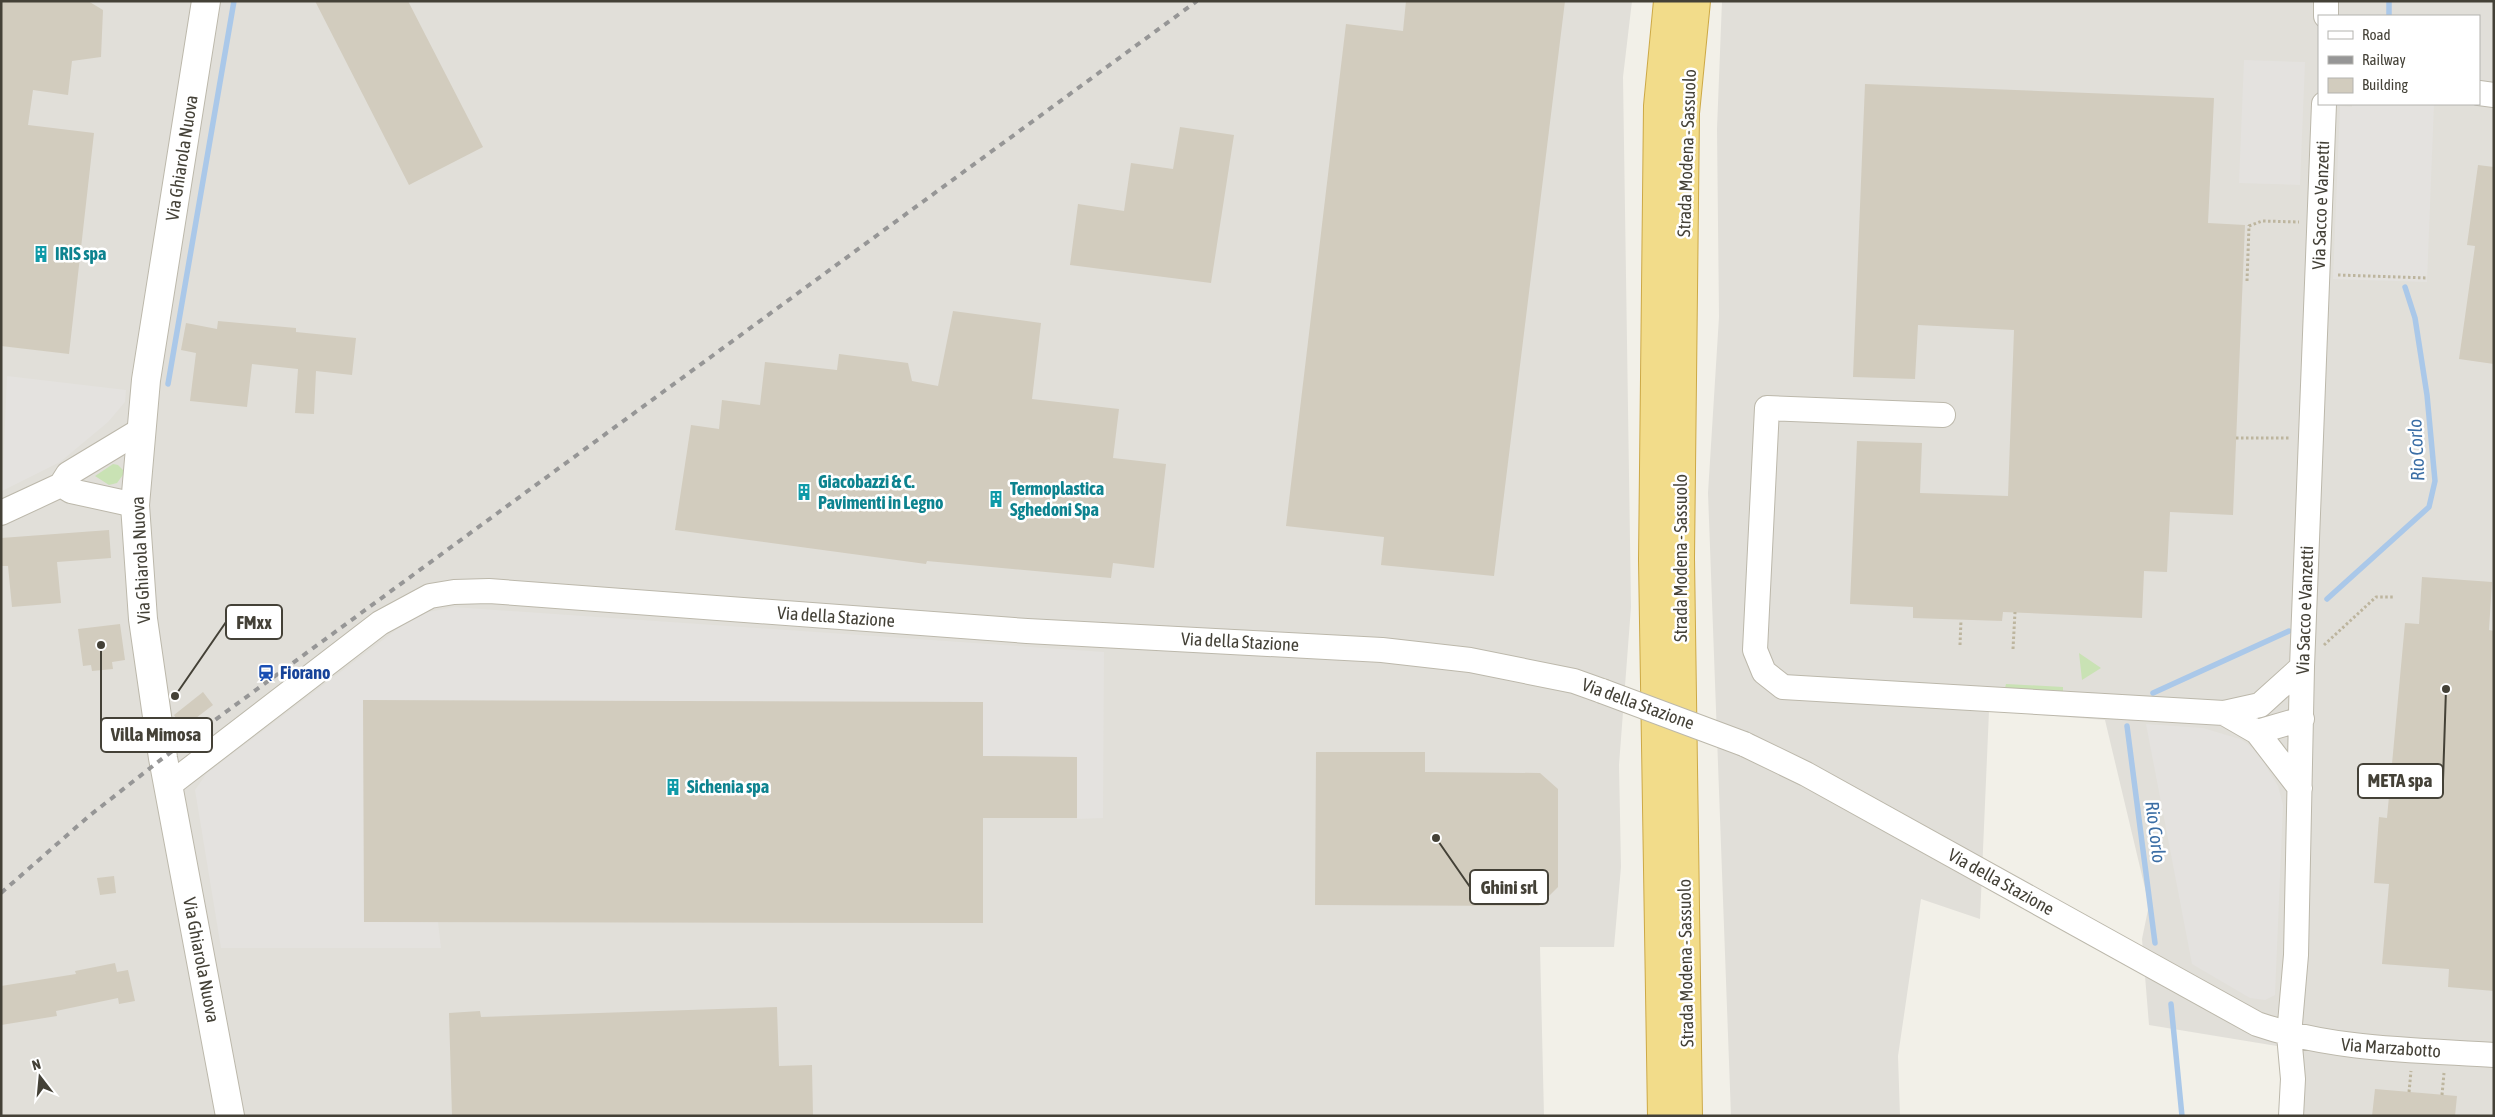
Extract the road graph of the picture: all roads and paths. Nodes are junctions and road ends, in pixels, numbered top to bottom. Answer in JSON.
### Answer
{"nodes":[{"id":1,"x":206,"y":1,"type":"edge"},
{"id":2,"x":1668,"y":1,"type":"edge"},
{"id":3,"x":1696,"y":1,"type":"edge"},
{"id":4,"x":2326,"y":1,"type":"edge"},
{"id":5,"x":2326,"y":15,"type":"edge"},
{"id":6,"x":2480,"y":93,"type":"edge"},
{"id":7,"x":2494,"y":95,"type":"edge"},
{"id":8,"x":2324,"y":105,"type":"edge"},
{"id":9,"x":2302,"y":222,"type":"dead end"},
{"id":10,"x":2332,"y":275,"type":"dead end"},
{"id":11,"x":2427,"y":278,"type":"dead end"},
{"id":12,"x":2247,"y":281,"type":"dead end"},
{"id":13,"x":1942,"y":415,"type":"dead end"},
{"id":14,"x":141,"y":430,"type":"junction"},
{"id":15,"x":2236,"y":438,"type":"dead end"},
{"id":16,"x":2296,"y":438,"type":"dead end"},
{"id":17,"x":61,"y":485,"type":"junction"},
{"id":18,"x":135,"y":505,"type":"junction"},
{"id":19,"x":1,"y":513,"type":"edge"},
{"id":20,"x":2393,"y":597,"type":"dead end"},
{"id":21,"x":2015,"y":612,"type":"dead end"},
{"id":22,"x":1961,"y":620,"type":"dead end"},
{"id":23,"x":1960,"y":645,"type":"dead end"},
{"id":24,"x":2322,"y":647,"type":"dead end"},
{"id":25,"x":2014,"y":649,"type":"dead end"},
{"id":26,"x":2302,"y":666,"type":"junction"},
{"id":27,"x":2260,"y":705,"type":"junction"},
{"id":28,"x":2224,"y":713,"type":"junction"},
{"id":29,"x":2302,"y":719,"type":"junction"},
{"id":30,"x":2257,"y":732,"type":"junction"},
{"id":31,"x":168,"y":786,"type":"junction"},
{"id":32,"x":2300,"y":788,"type":"junction"},
{"id":33,"x":2289,"y":1035,"type":"junction"},
{"id":34,"x":2494,"y":1055,"type":"edge"},
{"id":35,"x":2411,"y":1066,"type":"dead end"},
{"id":36,"x":2444,"y":1068,"type":"dead end"},
{"id":37,"x":2409,"y":1092,"type":"dead end"},
{"id":38,"x":2442,"y":1095,"type":"dead end"},
{"id":39,"x":230,"y":1116,"type":"edge"},
{"id":40,"x":1662,"y":1116,"type":"edge"},
{"id":41,"x":1688,"y":1116,"type":"edge"},
{"id":42,"x":2291,"y":1116,"type":"edge"}],
"edges":[{"from":1,"to":14,"type":"street","name":"Via Ghiarola Nuova"},
{"from":2,"to":40,"type":"highway","name":"Strada Modena - Sassuolo"},
{"from":3,"to":41,"type":"highway","name":"Strada Modena - Sassuolo"},
{"from":4,"to":5,"type":"street"},
{"from":6,"to":7,"type":"street"},
{"from":8,"to":26,"type":"street","name":"Via Sacco e Vanzetti"},
{"from":9,"to":12,"type":"path"},
{"from":10,"to":11,"type":"path"},
{"from":13,"to":28,"type":"street"},
{"from":14,"to":17,"type":"street"},
{"from":14,"to":18,"type":"street","name":"Via Ghiarola Nuova"},
{"from":15,"to":16,"type":"path"},
{"from":17,"to":18,"type":"street"},
{"from":17,"to":19,"type":"street"},
{"from":18,"to":31,"type":"street","name":"Via Ghiarola Nuova"},
{"from":20,"to":24,"type":"path"},
{"from":21,"to":25,"type":"path"},
{"from":22,"to":23,"type":"path"},
{"from":26,"to":27,"type":"street"},
{"from":26,"to":29,"type":"street","name":"Via Sacco e Vanzetti"},
{"from":27,"to":28,"type":"street"},
{"from":27,"to":29,"type":"street"},
{"from":28,"to":30,"type":"street"},
{"from":29,"to":30,"type":"street"},
{"from":29,"to":32,"type":"street","name":"Via Sacco e Vanzetti"},
{"from":30,"to":32,"type":"street"},
{"from":31,"to":33,"type":"street","name":"Via della Stazione","bridge":true},
{"from":31,"to":39,"type":"street","name":"Via Ghiarola Nuova"},
{"from":32,"to":33,"type":"street","name":"Via Sacco e Vanzetti"},
{"from":33,"to":34,"type":"street","name":"Via Marzabotto"},
{"from":33,"to":42,"type":"street","name":"Via Sacco e Vanzetti"},
{"from":35,"to":37,"type":"path"},
{"from":36,"to":38,"type":"path"}]}
